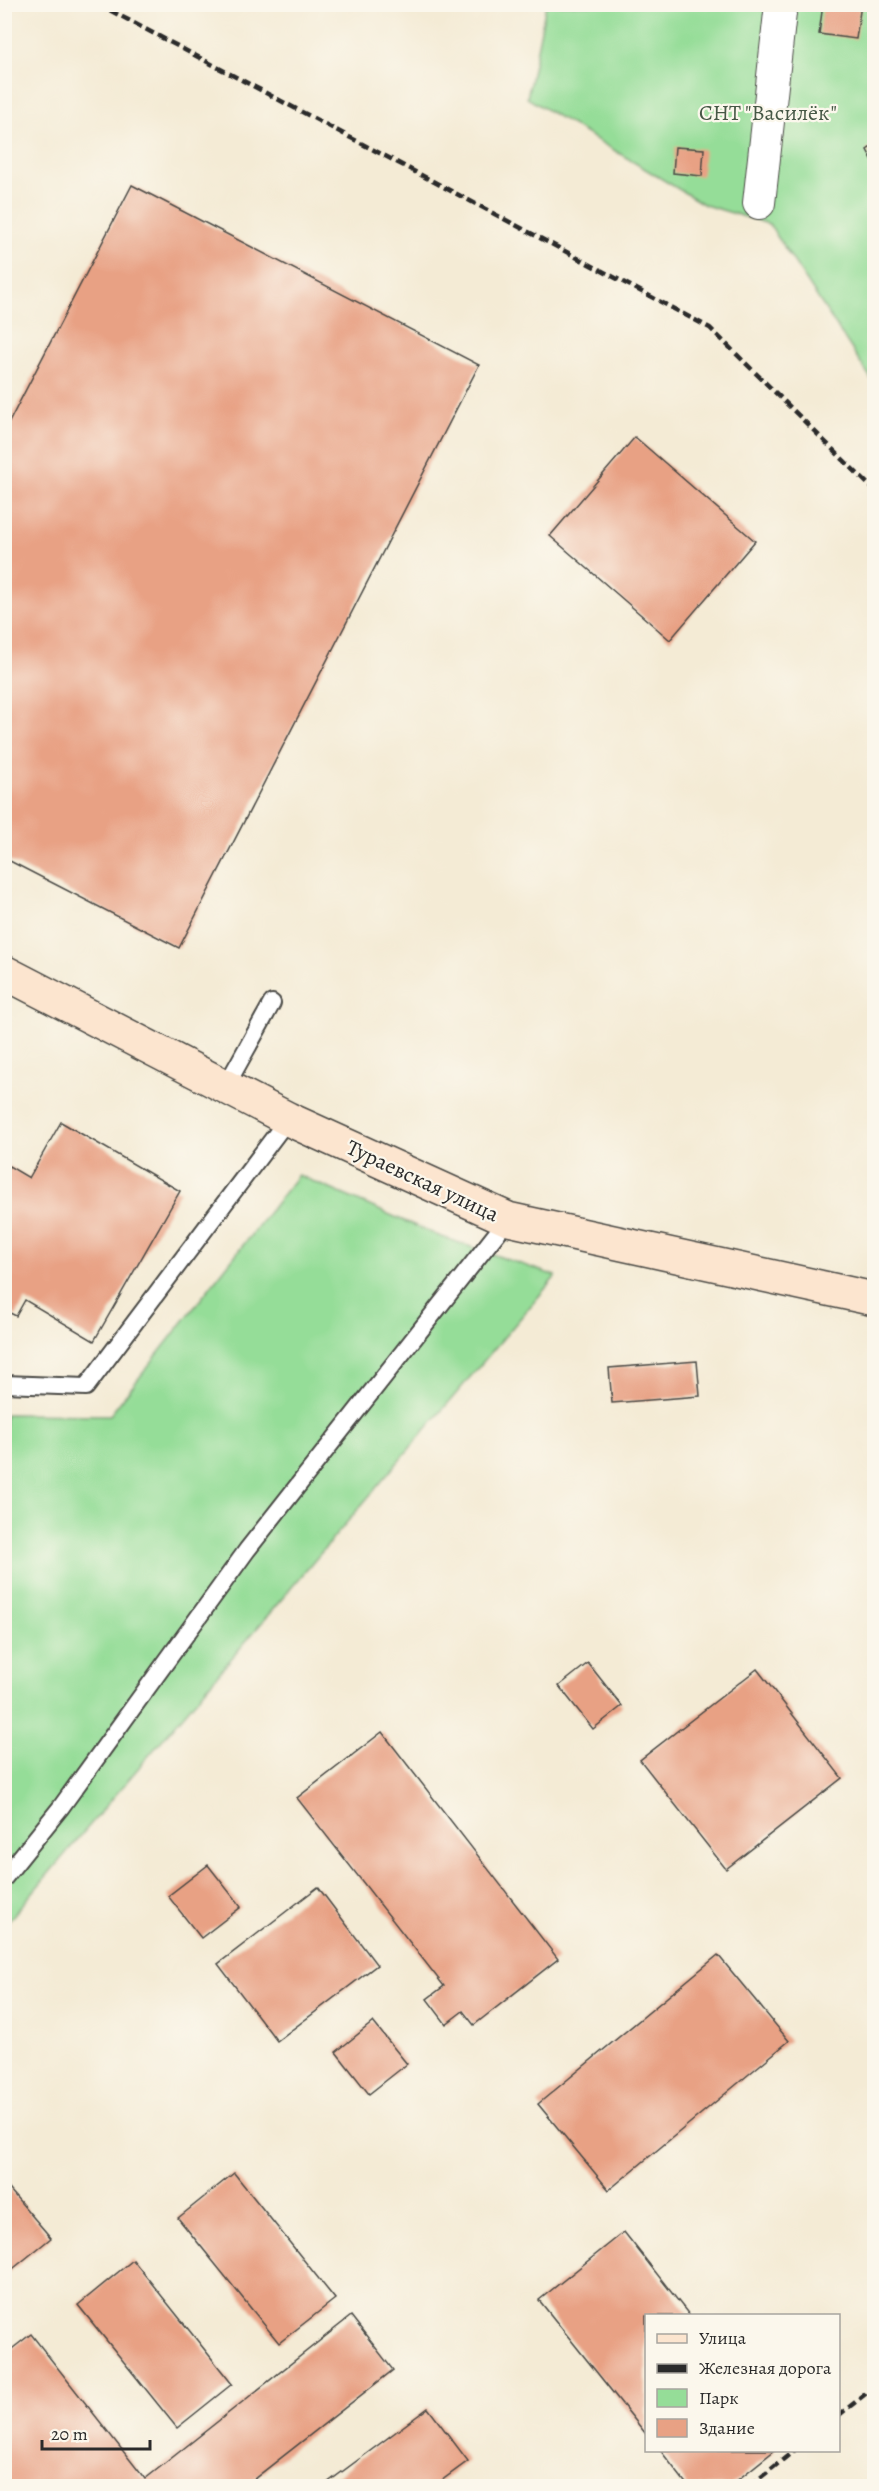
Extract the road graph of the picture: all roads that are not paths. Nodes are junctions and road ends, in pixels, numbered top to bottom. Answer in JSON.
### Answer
{"nodes":[{"id":1,"x":781,"y":4,"type":"edge"},
{"id":2,"x":759,"y":203,"type":"dead end"},
{"id":3,"x":4,"y":972,"type":"edge"},
{"id":4,"x":272,"y":1003,"type":"dead end"},
{"id":5,"x":226,"y":1086,"type":"junction"},
{"id":6,"x":288,"y":1119,"type":"junction"},
{"id":7,"x":508,"y":1219,"type":"junction"},
{"id":8,"x":874,"y":1299,"type":"edge"},
{"id":9,"x":4,"y":1384,"type":"edge"},
{"id":10,"x":4,"y":1878,"type":"edge"}],
"edges":[{"from":1,"to":2,"type":"street"},
{"from":3,"to":5,"type":"main road","name":"Тураевская улица"},
{"from":4,"to":5,"type":"lane"},
{"from":5,"to":6,"type":"main road","name":"Тураевская улица"},
{"from":6,"to":7,"type":"main road","name":"Тураевская улица"},
{"from":6,"to":9,"type":"lane"},
{"from":7,"to":8,"type":"main road","name":"Тураевская улица"},
{"from":7,"to":10,"type":"lane"}]}
